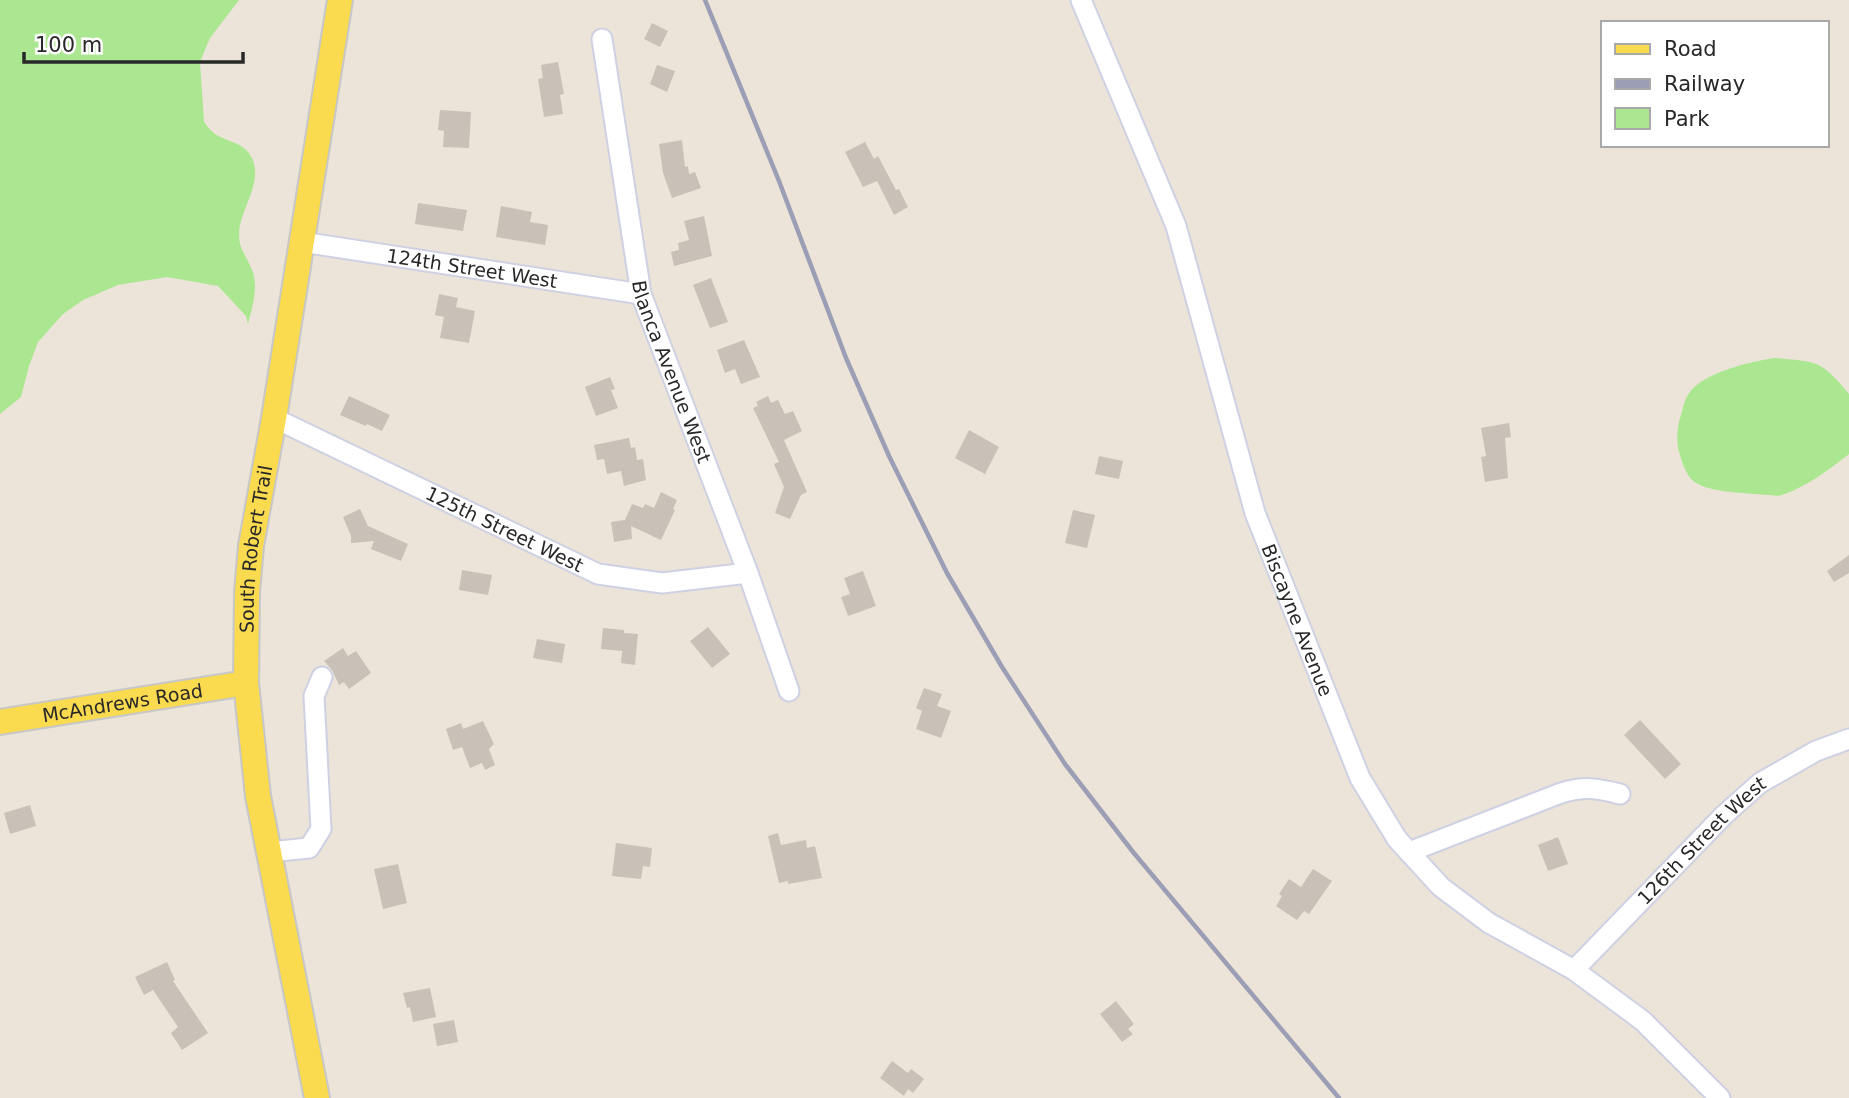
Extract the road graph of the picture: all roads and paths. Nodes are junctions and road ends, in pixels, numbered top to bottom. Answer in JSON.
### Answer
{"nodes":[{"id":1,"x":340,"y":0,"type":"edge"},
{"id":2,"x":1081,"y":0,"type":"edge"},
{"id":3,"x":602,"y":39,"type":"dead end"},
{"id":4,"x":302,"y":242,"type":"junction"},
{"id":5,"x":641,"y":294,"type":"junction"},
{"id":6,"x":274,"y":418,"type":"junction"},
{"id":7,"x":748,"y":573,"type":"junction"},
{"id":8,"x":322,"y":677,"type":"dead end"},
{"id":9,"x":246,"y":683,"type":"junction"},
{"id":10,"x":789,"y":691,"type":"dead end"},
{"id":11,"x":0,"y":722,"type":"edge"},
{"id":12,"x":1849,"y":739,"type":"edge"},
{"id":13,"x":1620,"y":794,"type":"dead end"},
{"id":14,"x":269,"y":852,"type":"junction"},
{"id":15,"x":1409,"y":852,"type":"junction"},
{"id":16,"x":1574,"y":970,"type":"junction"},
{"id":17,"x":317,"y":1098,"type":"edge"},
{"id":18,"x":1720,"y":1098,"type":"edge"}],
"edges":[{"from":1,"to":4,"type":"main road","name":"South Robert Trail"},
{"from":2,"to":15,"type":"street","name":"Biscayne Avenue"},
{"from":3,"to":5,"type":"street","name":"Blanca Avenue West"},
{"from":4,"to":5,"type":"street","name":"124th Street West"},
{"from":4,"to":6,"type":"main road","name":"South Robert Trail"},
{"from":5,"to":7,"type":"street","name":"Blanca Avenue West"},
{"from":6,"to":7,"type":"street","name":"125th Street West"},
{"from":6,"to":9,"type":"main road","name":"South Robert Trail"},
{"from":7,"to":10,"type":"street","name":"Blanca Avenue West"},
{"from":8,"to":14,"type":"street"},
{"from":9,"to":11,"type":"main road","name":"McAndrews Road"},
{"from":9,"to":14,"type":"main road","name":"South Robert Trail"},
{"from":12,"to":16,"type":"street","name":"126th Street West"},
{"from":13,"to":15,"type":"street"},
{"from":14,"to":17,"type":"main road","name":"South Robert Trail"},
{"from":15,"to":16,"type":"street","name":"Biscayne Avenue"},
{"from":16,"to":18,"type":"street","name":"Biscayne Avenue"}]}
